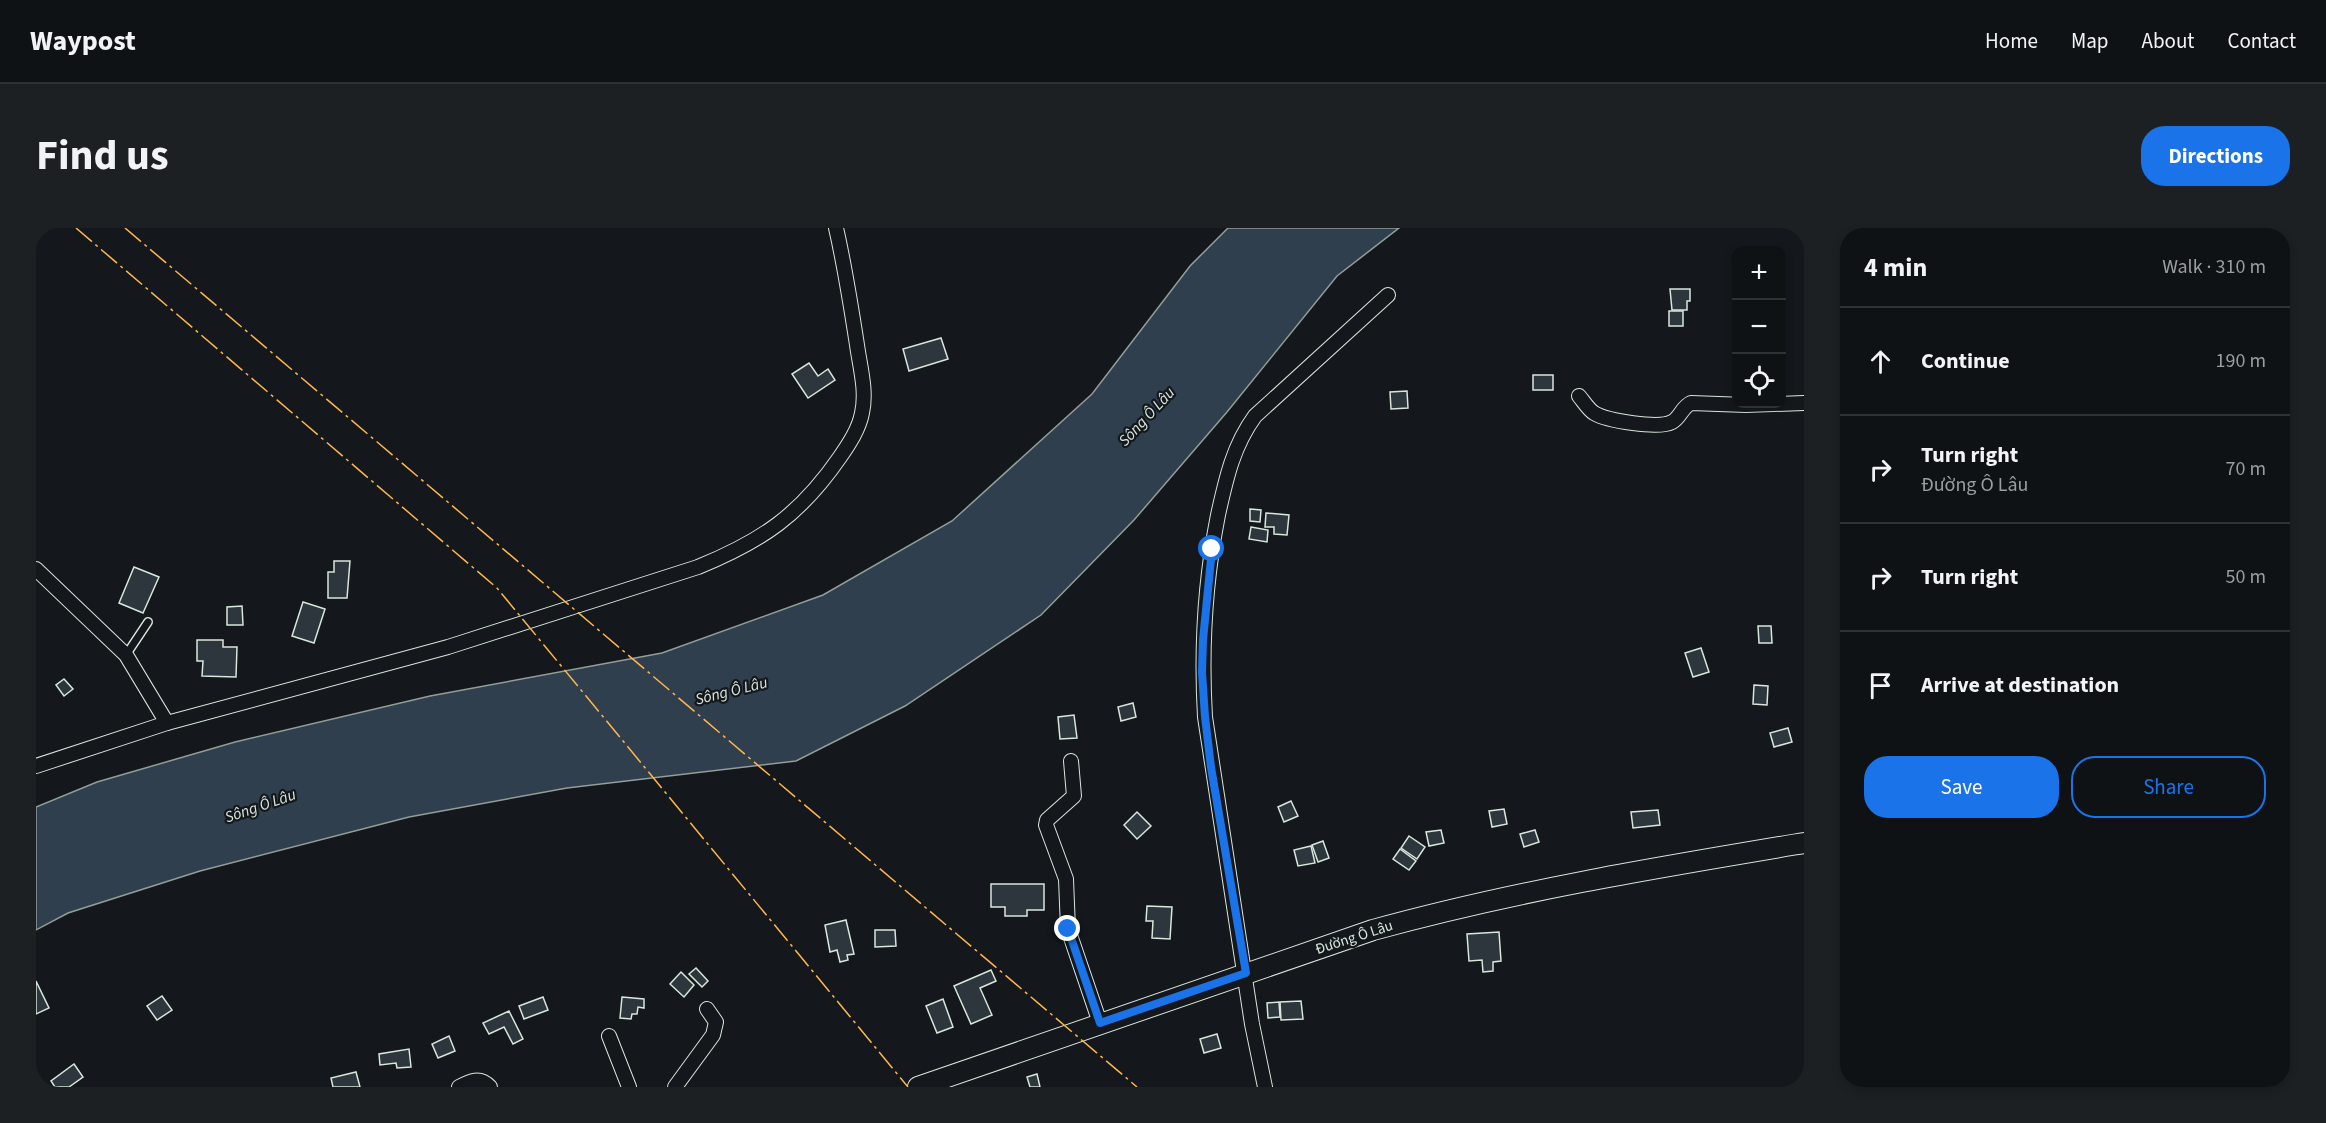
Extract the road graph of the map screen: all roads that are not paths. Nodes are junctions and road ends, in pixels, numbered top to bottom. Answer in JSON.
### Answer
{"nodes":[{"id":1,"x":836,"y":228,"type":"edge"},
{"id":2,"x":1388,"y":295,"type":"dead end"},
{"id":3,"x":1579,"y":396,"type":"dead end"},
{"id":4,"x":1804,"y":403,"type":"edge"},
{"id":5,"x":36,"y":569,"type":"edge"},
{"id":6,"x":148,"y":622,"type":"dead end"},
{"id":7,"x":126,"y":655,"type":"junction"},
{"id":8,"x":167,"y":723,"type":"junction"},
{"id":9,"x":1071,"y":760,"type":"dead end"},
{"id":10,"x":36,"y":766,"type":"edge"},
{"id":11,"x":1804,"y":843,"type":"edge"},
{"id":12,"x":1246,"y":973,"type":"junction"},
{"id":13,"x":707,"y":1009,"type":"dead end"},
{"id":14,"x":1100,"y":1023,"type":"junction"},
{"id":15,"x":609,"y":1036,"type":"dead end"},
{"id":16,"x":459,"y":1087,"type":"edge"},
{"id":17,"x":490,"y":1087,"type":"edge"},
{"id":18,"x":629,"y":1087,"type":"edge"},
{"id":19,"x":675,"y":1087,"type":"edge"},
{"id":20,"x":918,"y":1087,"type":"edge"},
{"id":21,"x":1265,"y":1087,"type":"edge"}],
"edges":[{"from":1,"to":8,"type":"street"},
{"from":2,"to":12,"type":"street"},
{"from":3,"to":4,"type":"street"},
{"from":5,"to":7,"type":"street"},
{"from":6,"to":7,"type":"lane"},
{"from":7,"to":8,"type":"street"},
{"from":8,"to":10,"type":"street"},
{"from":9,"to":14,"type":"street"},
{"from":11,"to":12,"type":"main road","name":"Đường Ô Lâu"},
{"from":12,"to":14,"type":"main road","name":"Đường Ô Lâu"},
{"from":12,"to":21,"type":"street"},
{"from":13,"to":19,"type":"street"},
{"from":14,"to":20,"type":"main road","name":"Đường Ô Lâu"},
{"from":15,"to":18,"type":"street"},
{"from":16,"to":17,"type":"street"}]}
